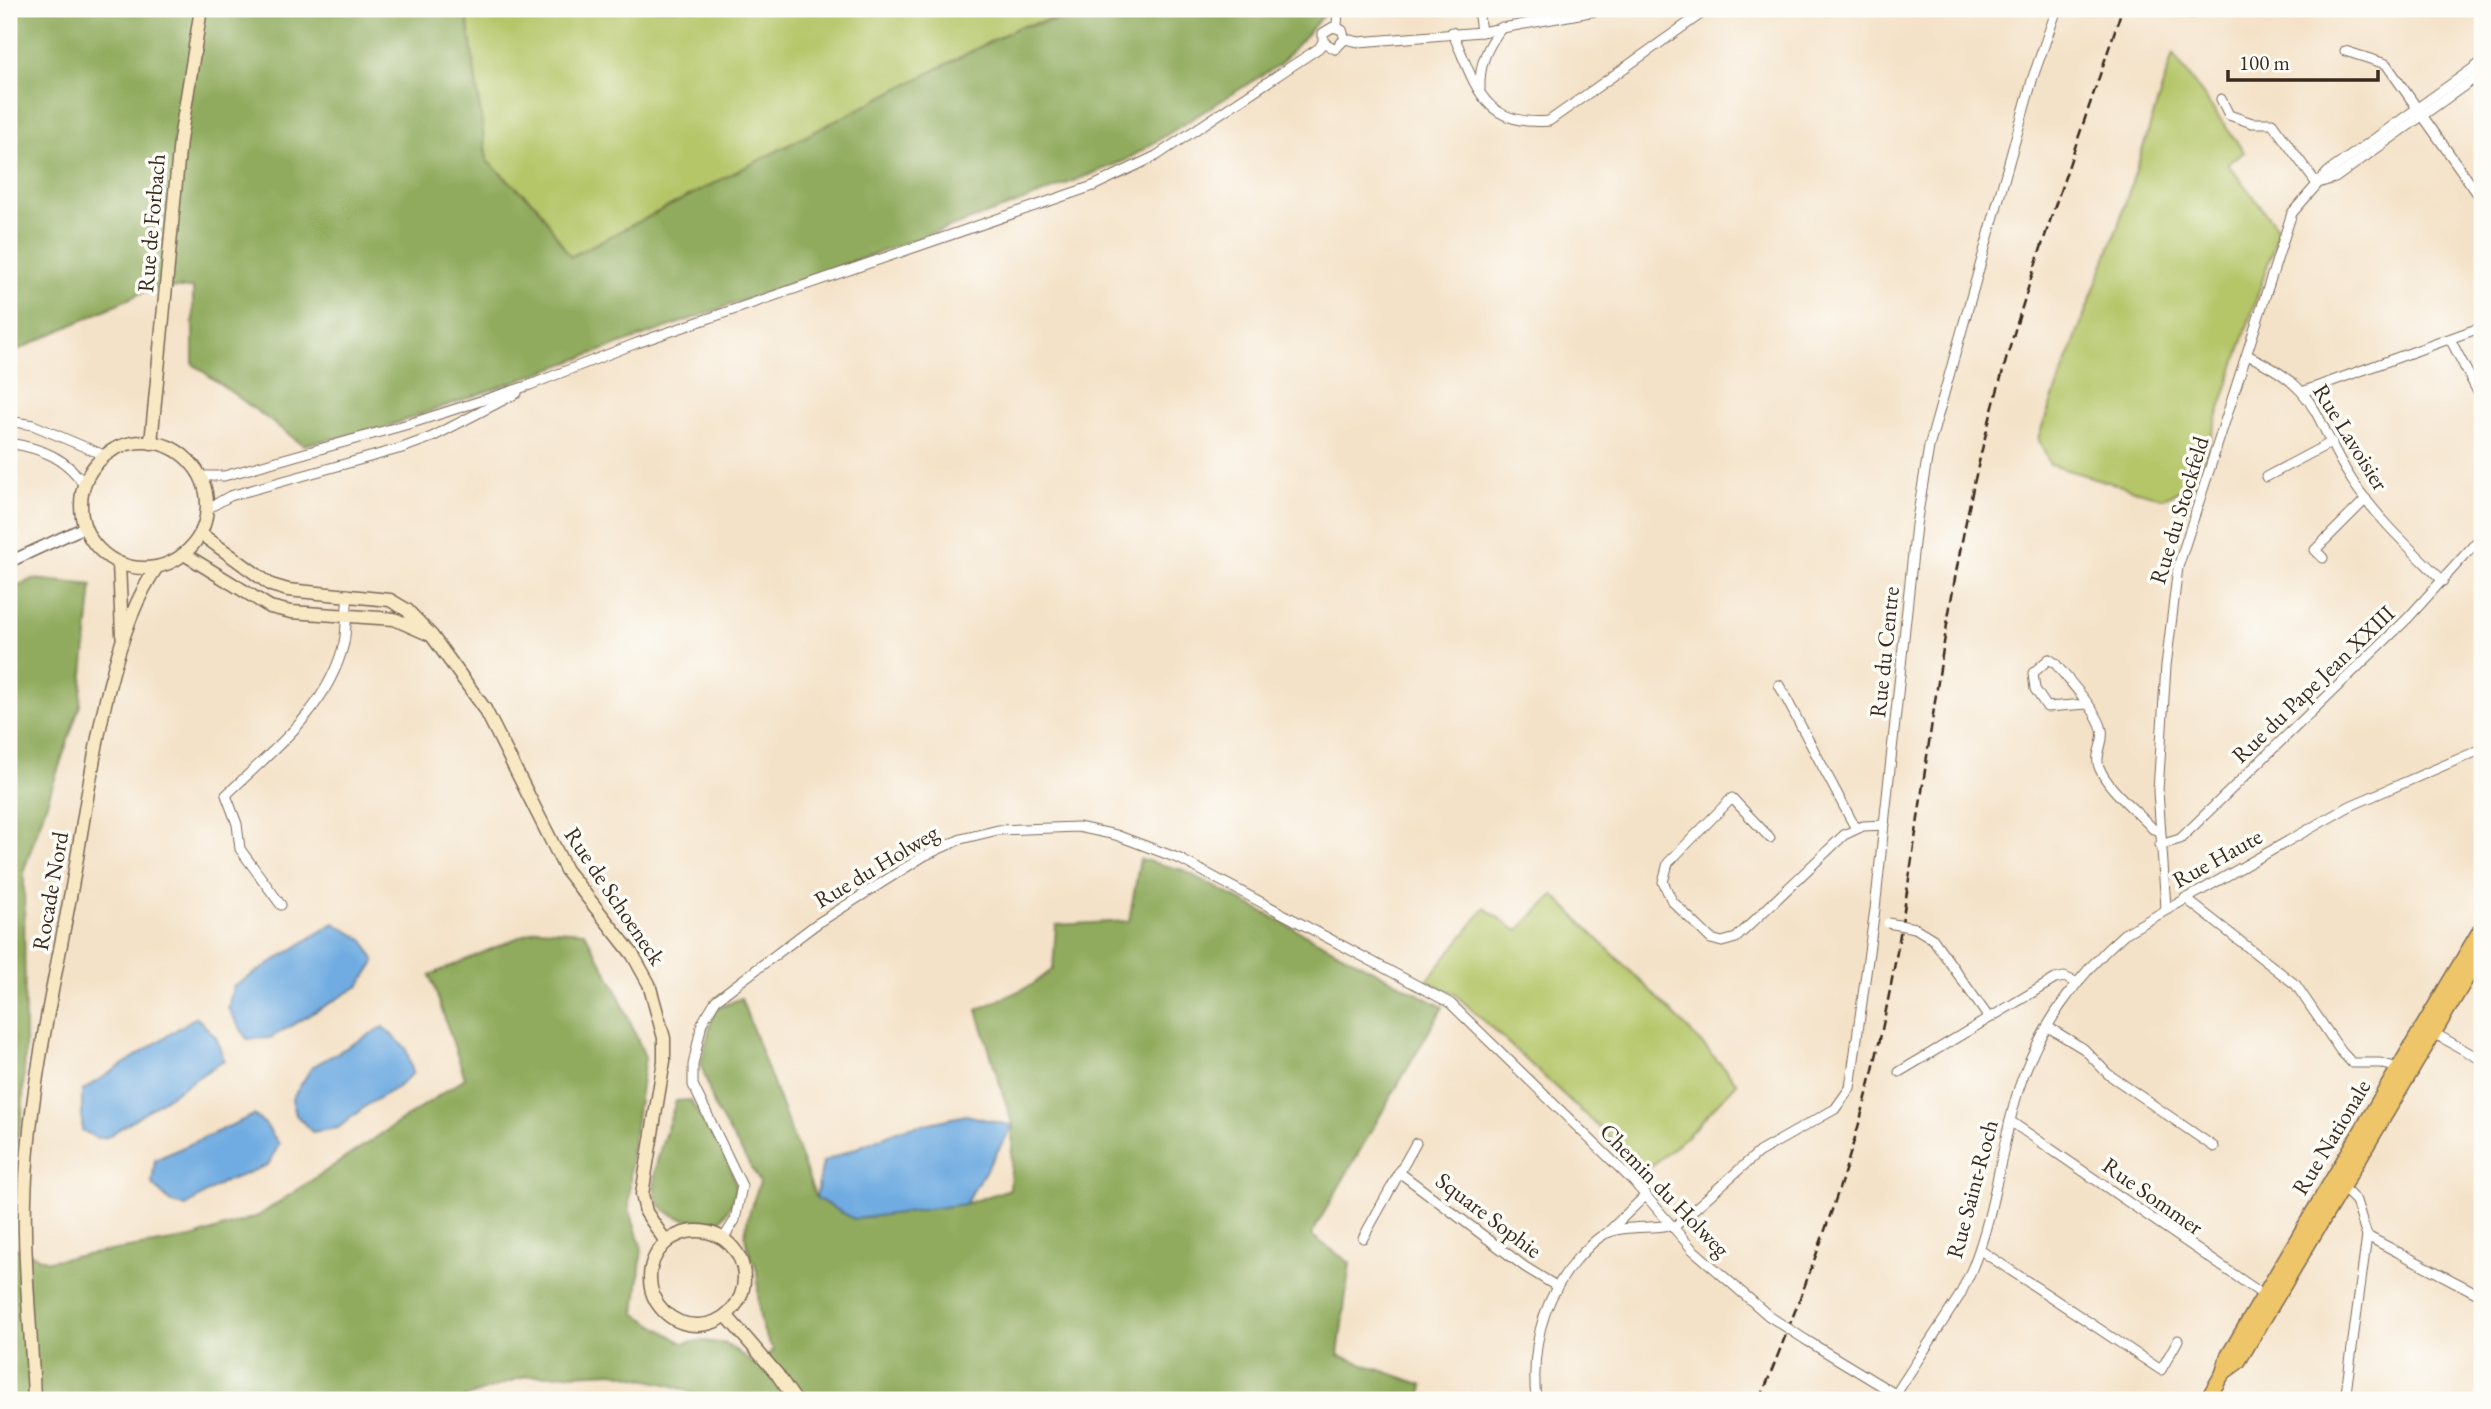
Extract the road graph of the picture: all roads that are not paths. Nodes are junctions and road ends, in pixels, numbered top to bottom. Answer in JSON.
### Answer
{"nodes":[{"id":1,"x":201,"y":9,"type":"edge"},
{"id":2,"x":1338,"y":9,"type":"edge"},
{"id":3,"x":1478,"y":9,"type":"edge"},
{"id":4,"x":1606,"y":9,"type":"edge"},
{"id":5,"x":1708,"y":9,"type":"edge"},
{"id":6,"x":2057,"y":9,"type":"edge"},
{"id":7,"x":2475,"y":9,"type":"edge"},
{"id":8,"x":1695,"y":13,"type":"edge"},
{"id":9,"x":2482,"y":18,"type":"edge"},
{"id":10,"x":1337,"y":27,"type":"junction"},
{"id":11,"x":1502,"y":27,"type":"junction"},
{"id":12,"x":1452,"y":32,"type":"junction"},
{"id":13,"x":1481,"y":32,"type":"junction"},
{"id":14,"x":1345,"y":39,"type":"junction"},
{"id":15,"x":1323,"y":42,"type":"junction"},
{"id":16,"x":2345,"y":51,"type":"dead end"},
{"id":17,"x":2482,"y":62,"type":"edge"},
{"id":18,"x":2482,"y":73,"type":"edge"},
{"id":19,"x":1480,"y":93,"type":"junction"},
{"id":20,"x":2221,"y":99,"type":"dead end"},
{"id":21,"x":2419,"y":114,"type":"junction"},
{"id":22,"x":2317,"y":184,"type":"junction"},
{"id":23,"x":2482,"y":200,"type":"edge"},
{"id":24,"x":2482,"y":327,"type":"edge"},
{"id":25,"x":2450,"y":340,"type":"junction"},
{"id":26,"x":2247,"y":355,"type":"junction"},
{"id":27,"x":530,"y":385,"type":"junction"},
{"id":28,"x":2302,"y":391,"type":"junction"},
{"id":29,"x":2482,"y":400,"type":"edge"},
{"id":30,"x":9,"y":421,"type":"edge"},
{"id":31,"x":2332,"y":442,"type":"junction"},
{"id":32,"x":9,"y":443,"type":"edge"},
{"id":33,"x":151,"y":443,"type":"junction"},
{"id":34,"x":106,"y":456,"type":"junction"},
{"id":35,"x":200,"y":476,"type":"junction"},
{"id":36,"x":2266,"y":477,"type":"dead end"},
{"id":37,"x":85,"y":487,"type":"junction"},
{"id":38,"x":2366,"y":499,"type":"junction"},
{"id":39,"x":207,"y":509,"type":"junction"},
{"id":40,"x":85,"y":527,"type":"junction"},
{"id":41,"x":201,"y":534,"type":"junction"},
{"id":42,"x":2482,"y":536,"type":"edge"},
{"id":43,"x":184,"y":554,"type":"junction"},
{"id":44,"x":2323,"y":558,"type":"dead end"},
{"id":45,"x":9,"y":562,"type":"edge"},
{"id":46,"x":119,"y":563,"type":"junction"},
{"id":47,"x":156,"y":567,"type":"junction"},
{"id":48,"x":2443,"y":581,"type":"junction"},
{"id":49,"x":348,"y":594,"type":"junction"},
{"id":50,"x":346,"y":615,"type":"junction"},
{"id":51,"x":432,"y":636,"type":"junction"},
{"id":52,"x":122,"y":642,"type":"junction"},
{"id":53,"x":1779,"y":685,"type":"dead end"},
{"id":54,"x":2087,"y":704,"type":"junction"},
{"id":55,"x":2482,"y":749,"type":"edge"},
{"id":56,"x":1885,"y":825,"type":"junction"},
{"id":57,"x":1856,"y":829,"type":"junction"},
{"id":58,"x":2160,"y":831,"type":"junction"},
{"id":59,"x":1770,"y":838,"type":"dead end"},
{"id":60,"x":2160,"y":845,"type":"junction"},
{"id":61,"x":2185,"y":898,"type":"junction"},
{"id":62,"x":281,"y":905,"type":"dead end"},
{"id":63,"x":2166,"y":908,"type":"junction"},
{"id":64,"x":1873,"y":921,"type":"junction"},
{"id":65,"x":2481,"y":931,"type":"edge"},
{"id":66,"x":2482,"y":952,"type":"edge"},
{"id":67,"x":2078,"y":983,"type":"junction"},
{"id":68,"x":1427,"y":990,"type":"joint"},
{"id":69,"x":1989,"y":1018,"type":"junction"},
{"id":70,"x":2048,"y":1027,"type":"junction"},
{"id":71,"x":2429,"y":1030,"type":"junction"},
{"id":72,"x":2482,"y":1060,"type":"edge"},
{"id":73,"x":2405,"y":1070,"type":"junction"},
{"id":74,"x":1899,"y":1072,"type":"dead end"},
{"id":75,"x":2010,"y":1121,"type":"junction"},
{"id":76,"x":1416,"y":1143,"type":"dead end"},
{"id":77,"x":2214,"y":1147,"type":"dead end"},
{"id":78,"x":1399,"y":1172,"type":"junction"},
{"id":79,"x":2337,"y":1183,"type":"junction"},
{"id":80,"x":1646,"y":1195,"type":"junction"},
{"id":81,"x":1671,"y":1226,"type":"junction"},
{"id":82,"x":1608,"y":1232,"type":"junction"},
{"id":83,"x":2367,"y":1236,"type":"junction"},
{"id":84,"x":1363,"y":1238,"type":"dead end"},
{"id":85,"x":723,"y":1239,"type":"junction"},
{"id":86,"x":666,"y":1242,"type":"junction"},
{"id":87,"x":1980,"y":1250,"type":"junction"},
{"id":88,"x":1556,"y":1286,"type":"junction"},
{"id":89,"x":2482,"y":1296,"type":"edge"},
{"id":90,"x":2269,"y":1299,"type":"junction"},
{"id":91,"x":726,"y":1315,"type":"junction"},
{"id":92,"x":2178,"y":1340,"type":"dead end"},
{"id":93,"x":1893,"y":1396,"type":"edge"},
{"id":94,"x":34,"y":1400,"type":"edge"},
{"id":95,"x":795,"y":1400,"type":"edge"},
{"id":96,"x":1536,"y":1400,"type":"edge"},
{"id":97,"x":1905,"y":1400,"type":"edge"},
{"id":98,"x":2207,"y":1400,"type":"edge"},
{"id":99,"x":2346,"y":1400,"type":"edge"}],
"edges":[{"from":1,"to":33,"type":"main road","name":"Rue de Forbach"},
{"from":2,"to":10,"type":"street"},
{"from":3,"to":13,"type":"street"},
{"from":4,"to":11,"type":"street"},
{"from":5,"to":8,"type":"street"},
{"from":6,"to":56,"type":"street","name":"Rue du Centre"},
{"from":7,"to":9,"type":"street"},
{"from":8,"to":19,"type":"street"},
{"from":10,"to":14,"type":"street"},
{"from":10,"to":15,"type":"street"},
{"from":11,"to":13,"type":"street"},
{"from":11,"to":19,"type":"street"},
{"from":12,"to":13,"type":"street"},
{"from":12,"to":14,"type":"street"},
{"from":12,"to":19,"type":"street"},
{"from":14,"to":15,"type":"street"},
{"from":15,"to":27,"type":"street"},
{"from":16,"to":21,"type":"street"},
{"from":17,"to":21,"type":"street"},
{"from":18,"to":21,"type":"street"},
{"from":20,"to":22,"type":"street"},
{"from":21,"to":22,"type":"street","name":"Rue du Stockfeld"},
{"from":21,"to":23,"type":"street"},
{"from":22,"to":26,"type":"street","name":"Rue du Stockfeld"},
{"from":24,"to":25,"type":"street"},
{"from":25,"to":28,"type":"street"},
{"from":25,"to":29,"type":"street"},
{"from":26,"to":28,"type":"street","name":"Rue Lavoisier"},
{"from":26,"to":58,"type":"street","name":"Rue du Stockfeld"},
{"from":27,"to":35,"type":"street"},
{"from":27,"to":39,"type":"street"},
{"from":28,"to":31,"type":"street","name":"Rue Lavoisier"},
{"from":30,"to":34,"type":"street"},
{"from":31,"to":36,"type":"street"},
{"from":31,"to":38,"type":"street","name":"Rue Lavoisier"},
{"from":32,"to":37,"type":"street"},
{"from":33,"to":34,"type":"main road"},
{"from":33,"to":35,"type":"main road"},
{"from":34,"to":37,"type":"main road"},
{"from":35,"to":39,"type":"main road"},
{"from":37,"to":40,"type":"main road"},
{"from":38,"to":44,"type":"street"},
{"from":38,"to":48,"type":"street","name":"Rue Lavoisier"},
{"from":39,"to":41,"type":"main road"},
{"from":40,"to":45,"type":"street"},
{"from":40,"to":46,"type":"main road"},
{"from":41,"to":43,"type":"main road"},
{"from":41,"to":49,"type":"main road","name":"Rue de Schoeneck"},
{"from":42,"to":48,"type":"street","name":"Rue du Pape Jean XXIII"},
{"from":43,"to":47,"type":"main road"},
{"from":43,"to":50,"type":"main road","name":"Rue de Schoeneck"},
{"from":46,"to":47,"type":"main road"},
{"from":46,"to":52,"type":"main road"},
{"from":47,"to":52,"type":"main road"},
{"from":48,"to":60,"type":"street","name":"Rue du Pape Jean XXIII"},
{"from":49,"to":50,"type":"street"},
{"from":49,"to":51,"type":"main road","name":"Rue de Schoeneck"},
{"from":50,"to":51,"type":"main road","name":"Rue de Schoeneck"},
{"from":50,"to":62,"type":"street"},
{"from":51,"to":86,"type":"main road","name":"Rue de Schoeneck"},
{"from":52,"to":94,"type":"main road","name":"Rocade Nord"},
{"from":53,"to":57,"type":"street"},
{"from":54,"to":54,"type":"street"},
{"from":54,"to":58,"type":"street"},
{"from":55,"to":61,"type":"street","name":"Rue Haute"},
{"from":56,"to":57,"type":"street"},
{"from":56,"to":64,"type":"street","name":"Rue du Centre"},
{"from":57,"to":59,"type":"street"},
{"from":58,"to":60,"type":"street","name":"Rue du Stockfeld"},
{"from":60,"to":63,"type":"street","name":"Rue du Stockfeld"},
{"from":61,"to":63,"type":"street","name":"Rue Haute"},
{"from":61,"to":73,"type":"street"},
{"from":63,"to":67,"type":"street","name":"Rue Haute"},
{"from":64,"to":69,"type":"street","bridge":true},
{"from":64,"to":81,"type":"street","name":"Rue du Centre"},
{"from":65,"to":71,"type":"main road","name":"Rue Nationale"},
{"from":66,"to":71,"type":"main road","name":"Rue Nationale"},
{"from":67,"to":69,"type":"street"},
{"from":67,"to":70,"type":"street","name":"Rue Saint-Roch"},
{"from":68,"to":80,"type":"street","name":"Chemin du Holweg"},
{"from":68,"to":85,"type":"street","name":"Rue du Holweg"},
{"from":69,"to":74,"type":"street"},
{"from":70,"to":75,"type":"street","name":"Rue Saint-Roch"},
{"from":70,"to":77,"type":"street"},
{"from":71,"to":72,"type":"street"},
{"from":71,"to":73,"type":"main road","name":"Rue Nationale"},
{"from":73,"to":79,"type":"main road","name":"Rue Nationale"},
{"from":75,"to":87,"type":"street","name":"Rue Saint-Roch"},
{"from":75,"to":90,"type":"street","name":"Rue Sommer"},
{"from":76,"to":78,"type":"street"},
{"from":78,"to":84,"type":"street"},
{"from":78,"to":88,"type":"street","name":"Square Sophie"},
{"from":79,"to":83,"type":"street"},
{"from":79,"to":90,"type":"main road","name":"Rue Nationale"},
{"from":80,"to":81,"type":"street","name":"Chemin du Holweg"},
{"from":80,"to":82,"type":"street"},
{"from":81,"to":82,"type":"street"},
{"from":81,"to":93,"type":"street","name":"Chemin du Holweg","bridge":true},
{"from":82,"to":88,"type":"street"},
{"from":83,"to":89,"type":"street"},
{"from":83,"to":99,"type":"street"},
{"from":85,"to":86,"type":"main road"},
{"from":85,"to":91,"type":"main road"},
{"from":86,"to":91,"type":"main road"},
{"from":87,"to":92,"type":"street"},
{"from":87,"to":93,"type":"street","name":"Rue Saint-Roch"},
{"from":88,"to":96,"type":"street"},
{"from":90,"to":98,"type":"main road","name":"Rue Nationale"},
{"from":91,"to":95,"type":"main road"},
{"from":93,"to":97,"type":"street","name":"Chemin du Holweg"}]}
